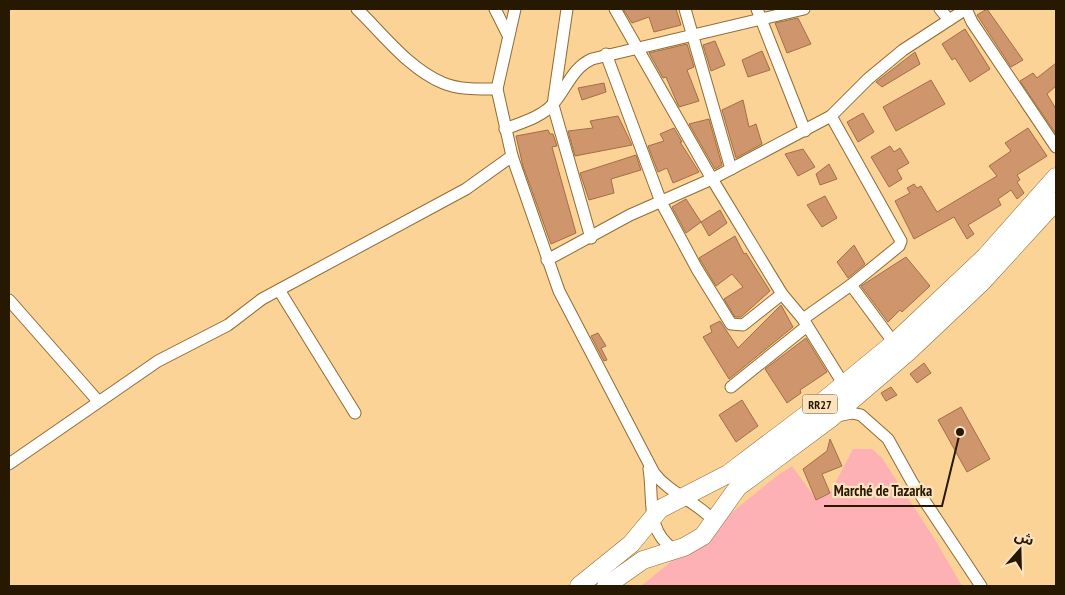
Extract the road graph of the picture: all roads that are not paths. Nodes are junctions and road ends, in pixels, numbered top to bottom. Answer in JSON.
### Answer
{"nodes":[{"id":1,"x":357,"y":9,"type":"edge"},
{"id":2,"x":495,"y":9,"type":"edge"},
{"id":3,"x":514,"y":9,"type":"edge"},
{"id":4,"x":567,"y":9,"type":"edge"},
{"id":5,"x":615,"y":9,"type":"edge"},
{"id":6,"x":685,"y":9,"type":"edge"},
{"id":7,"x":804,"y":9,"type":"edge"},
{"id":8,"x":940,"y":9,"type":"edge"},
{"id":9,"x":966,"y":9,"type":"edge"},
{"id":10,"x":758,"y":14,"type":"edge"},
{"id":11,"x":949,"y":20,"type":"junction"},
{"id":12,"x":508,"y":34,"type":"junction"},
{"id":13,"x":694,"y":35,"type":"junction"},
{"id":14,"x":637,"y":48,"type":"junction"},
{"id":15,"x":606,"y":54,"type":"junction"},
{"id":16,"x":497,"y":89,"type":"junction"},
{"id":17,"x":553,"y":105,"type":"junction"},
{"id":18,"x":831,"y":116,"type":"junction"},
{"id":19,"x":505,"y":129,"type":"junction"},
{"id":20,"x":805,"y":131,"type":"junction"},
{"id":21,"x":1056,"y":147,"type":"edge"},
{"id":22,"x":512,"y":156,"type":"junction"},
{"id":23,"x":731,"y":169,"type":"junction"},
{"id":24,"x":1056,"y":177,"type":"edge"},
{"id":25,"x":712,"y":179,"type":"junction"},
{"id":26,"x":1056,"y":201,"type":"edge"},
{"id":27,"x":661,"y":202,"type":"junction"},
{"id":28,"x":591,"y":238,"type":"junction"},
{"id":29,"x":547,"y":260,"type":"junction"},
{"id":30,"x":851,"y":285,"type":"junction"},
{"id":31,"x":280,"y":290,"type":"junction"},
{"id":32,"x":782,"y":294,"type":"junction"},
{"id":33,"x":9,"y":300,"type":"edge"},
{"id":34,"x":805,"y":322,"type":"junction"},
{"id":35,"x":894,"y":344,"type":"junction"},
{"id":36,"x":844,"y":385,"type":"junction"},
{"id":37,"x":731,"y":387,"type":"dead end"},
{"id":38,"x":98,"y":401,"type":"junction"},
{"id":39,"x":355,"y":413,"type":"dead end"},
{"id":40,"x":831,"y":418,"type":"junction"},
{"id":41,"x":9,"y":464,"type":"edge"},
{"id":42,"x":648,"y":465,"type":"junction"},
{"id":43,"x":681,"y":497,"type":"junction"},
{"id":44,"x":652,"y":518,"type":"junction"},
{"id":45,"x":715,"y":522,"type":"junction"},
{"id":46,"x":672,"y":549,"type":"junction"},
{"id":47,"x":579,"y":586,"type":"edge"},
{"id":48,"x":606,"y":586,"type":"edge"},
{"id":49,"x":981,"y":586,"type":"edge"}],
"edges":[{"from":1,"to":16,"type":"street"},
{"from":2,"to":12,"type":"street"},
{"from":3,"to":12,"type":"street"},
{"from":4,"to":17,"type":"street"},
{"from":5,"to":14,"type":"street"},
{"from":6,"to":13,"type":"street"},
{"from":7,"to":10,"type":"street"},
{"from":8,"to":11,"type":"street"},
{"from":9,"to":11,"type":"street"},
{"from":9,"to":21,"type":"street"},
{"from":10,"to":13,"type":"street"},
{"from":10,"to":20,"type":"street"},
{"from":11,"to":18,"type":"street"},
{"from":12,"to":16,"type":"street"},
{"from":13,"to":14,"type":"street"},
{"from":13,"to":23,"type":"street"},
{"from":14,"to":15,"type":"street"},
{"from":14,"to":25,"type":"street"},
{"from":15,"to":17,"type":"street"},
{"from":15,"to":27,"type":"street"},
{"from":16,"to":19,"type":"street"},
{"from":17,"to":19,"type":"street"},
{"from":17,"to":28,"type":"street"},
{"from":18,"to":20,"type":"street"},
{"from":18,"to":30,"type":"street"},
{"from":19,"to":22,"type":"street"},
{"from":20,"to":23,"type":"street"},
{"from":22,"to":29,"type":"street"},
{"from":22,"to":31,"type":"street"},
{"from":23,"to":25,"type":"street"},
{"from":24,"to":35,"type":"highway","number":"RR27"},
{"from":25,"to":27,"type":"street"},
{"from":25,"to":32,"type":"street"},
{"from":26,"to":40,"type":"highway","number":"RR27"},
{"from":27,"to":28,"type":"street"},
{"from":27,"to":32,"type":"street"},
{"from":28,"to":29,"type":"street"},
{"from":29,"to":42,"type":"street"},
{"from":30,"to":34,"type":"street"},
{"from":30,"to":35,"type":"street"},
{"from":31,"to":38,"type":"street"},
{"from":31,"to":39,"type":"street"},
{"from":32,"to":34,"type":"street"},
{"from":33,"to":38,"type":"street"},
{"from":34,"to":36,"type":"street"},
{"from":34,"to":37,"type":"street"},
{"from":35,"to":36,"type":"highway","number":"RR27"},
{"from":36,"to":43,"type":"highway","number":"RR27"},
{"from":38,"to":41,"type":"street"},
{"from":40,"to":45,"type":"highway","number":"RR27"},
{"from":40,"to":49,"type":"street"},
{"from":42,"to":43,"type":"street"},
{"from":42,"to":44,"type":"street"},
{"from":43,"to":44,"type":"highway","number":"RR27"},
{"from":43,"to":45,"type":"street"},
{"from":44,"to":46,"type":"street"},
{"from":44,"to":47,"type":"highway","number":"RR27"},
{"from":45,"to":46,"type":"highway","number":"RR27"},
{"from":46,"to":48,"type":"highway","number":"RR27"}]}
